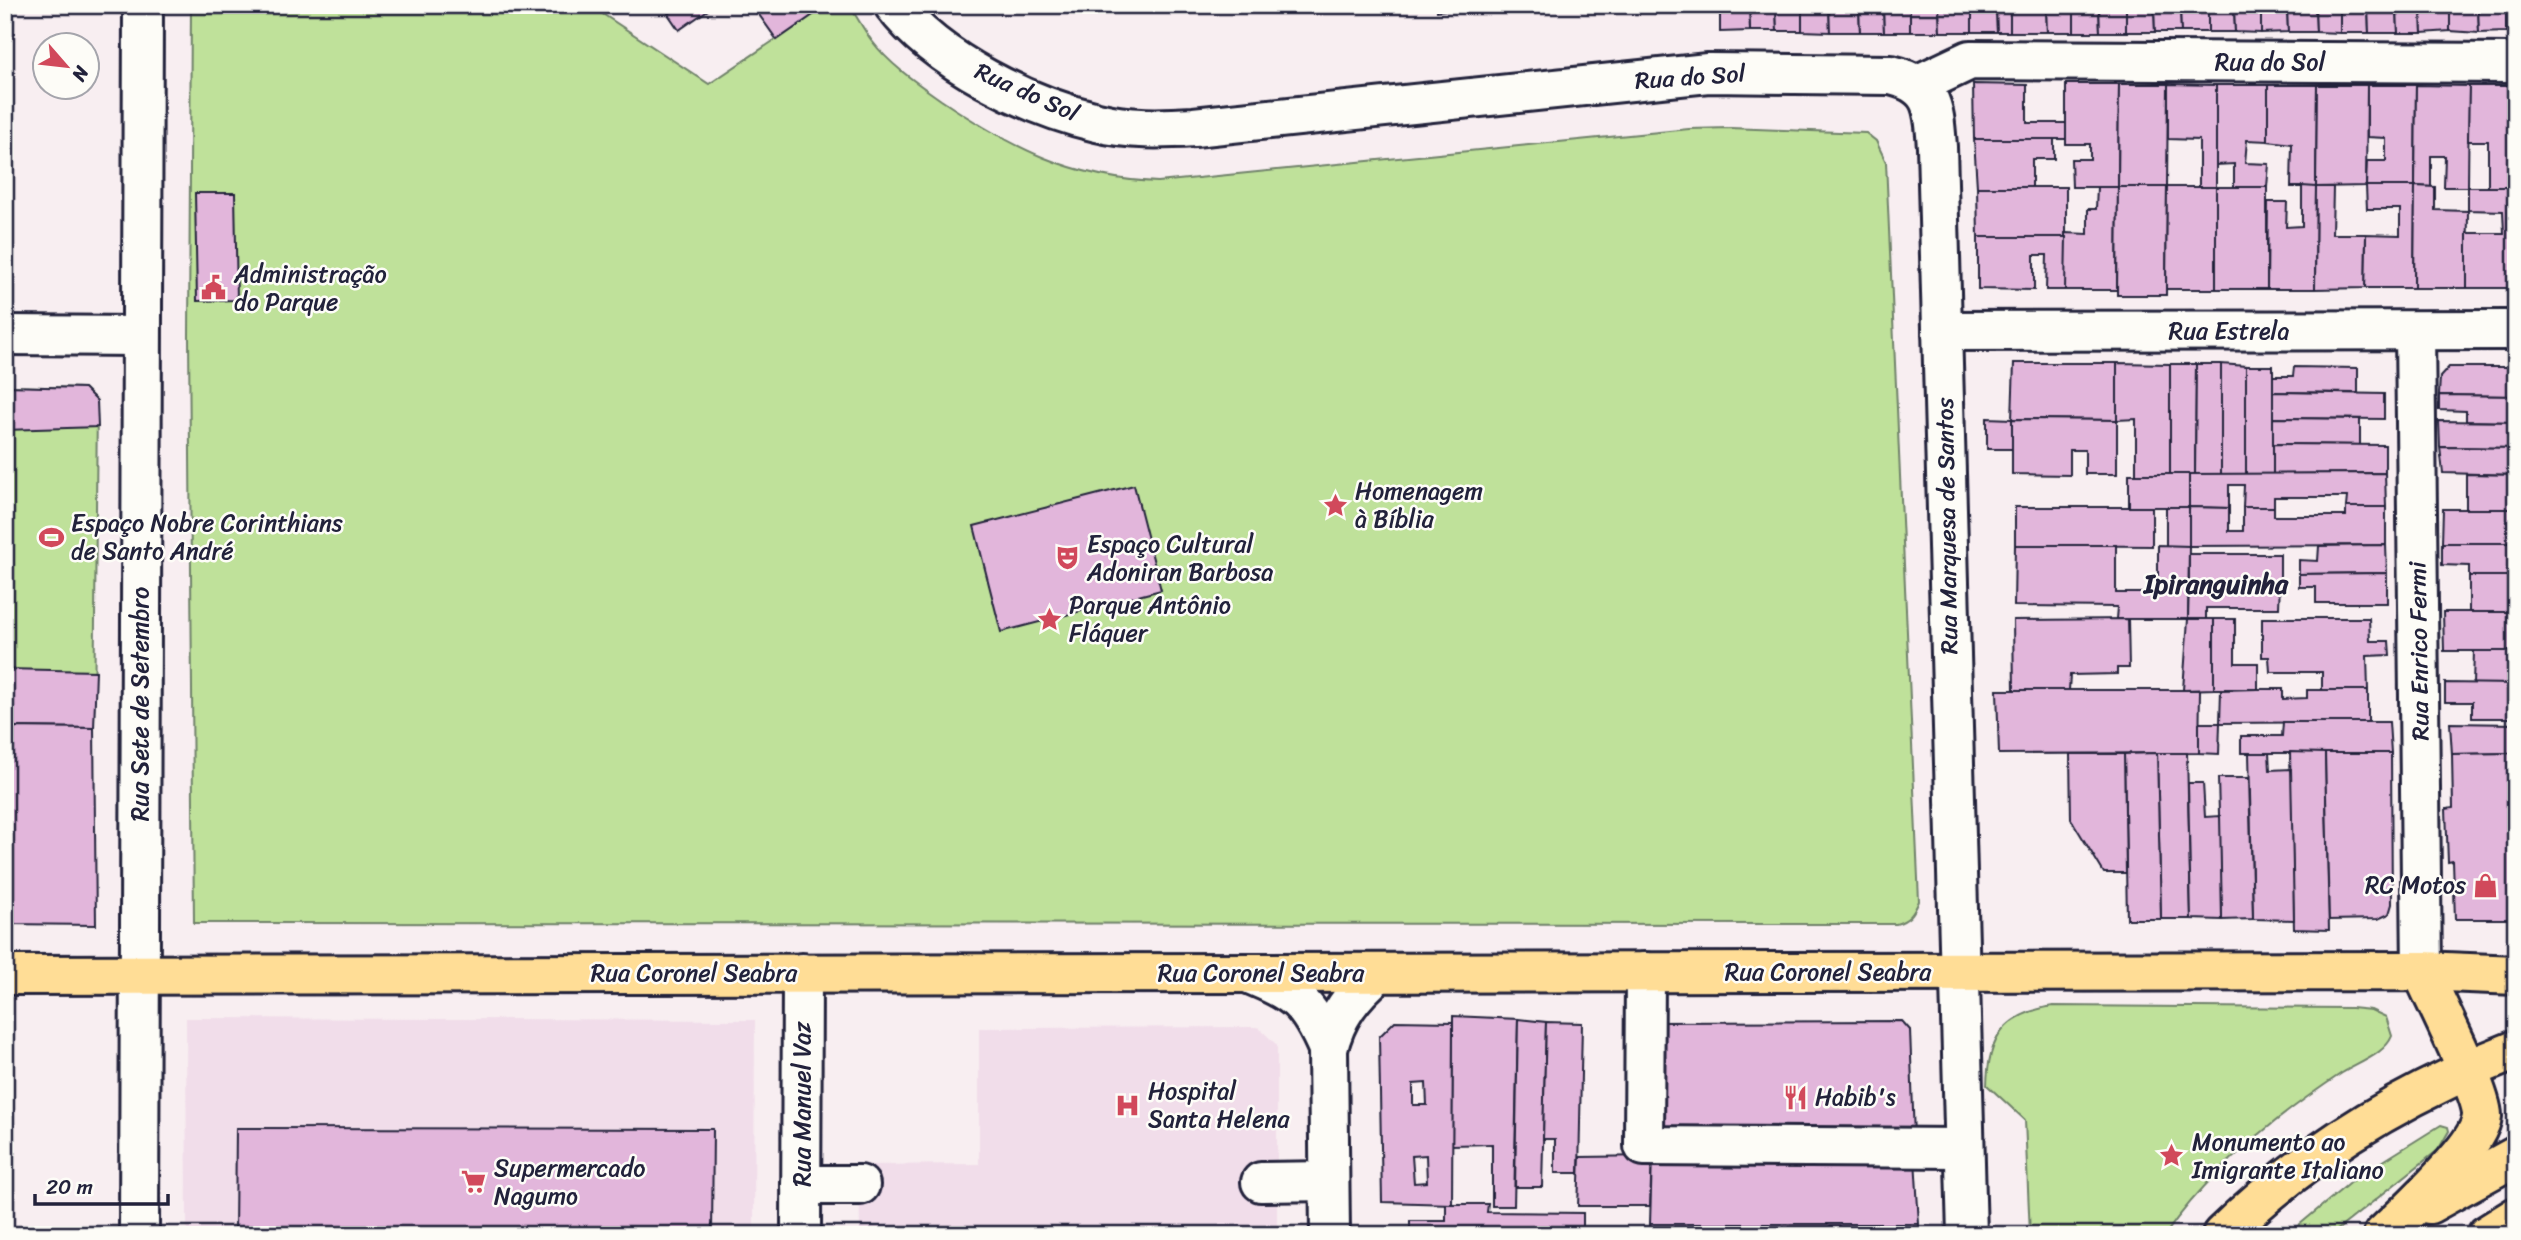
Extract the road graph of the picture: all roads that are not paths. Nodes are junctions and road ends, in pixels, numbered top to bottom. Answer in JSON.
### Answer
{"nodes":[{"id":1,"x":143,"y":5,"type":"edge"},
{"id":2,"x":894,"y":5,"type":"edge"},
{"id":3,"x":2516,"y":63,"type":"edge"},
{"id":4,"x":1919,"y":84,"type":"junction"},
{"id":5,"x":2516,"y":330,"type":"edge"},
{"id":6,"x":1942,"y":331,"type":"junction"},
{"id":7,"x":2415,"y":331,"type":"junction"},
{"id":8,"x":5,"y":335,"type":"edge"},
{"id":9,"x":141,"y":336,"type":"junction"},
{"id":10,"x":2422,"y":971,"type":"junction"},
{"id":11,"x":1247,"y":972,"type":"junction"},
{"id":12,"x":1645,"y":972,"type":"junction"},
{"id":13,"x":1959,"y":972,"type":"junction"},
{"id":14,"x":802,"y":973,"type":"junction"},
{"id":15,"x":1378,"y":973,"type":"junction"},
{"id":16,"x":139,"y":974,"type":"junction"},
{"id":17,"x":5,"y":975,"type":"edge"},
{"id":18,"x":2516,"y":975,"type":"edge"},
{"id":19,"x":1328,"y":1049,"type":"junction"},
{"id":20,"x":2516,"y":1050,"type":"edge"},
{"id":21,"x":2466,"y":1069,"type":"junction"},
{"id":22,"x":1964,"y":1148,"type":"junction"},
{"id":23,"x":2516,"y":1156,"type":"edge"},
{"id":24,"x":1329,"y":1181,"type":"junction"},
{"id":25,"x":1261,"y":1182,"type":"dead end"},
{"id":26,"x":801,"y":1185,"type":"junction"},
{"id":27,"x":860,"y":1185,"type":"dead end"},
{"id":28,"x":2516,"y":1217,"type":"edge"},
{"id":29,"x":2390,"y":1228,"type":"edge"},
{"id":30,"x":139,"y":1235,"type":"edge"},
{"id":31,"x":801,"y":1235,"type":"edge"},
{"id":32,"x":1330,"y":1235,"type":"edge"},
{"id":33,"x":1967,"y":1235,"type":"edge"},
{"id":34,"x":2222,"y":1235,"type":"edge"},
{"id":35,"x":2487,"y":1235,"type":"edge"}],
"edges":[{"from":1,"to":9,"type":"street","name":"Rua Sete de Setembro"},
{"from":2,"to":4,"type":"street","name":"Rua do Sol"},
{"from":3,"to":4,"type":"street","name":"Rua do Sol"},
{"from":4,"to":6,"type":"street","name":"Rua Marquesa de Santos"},
{"from":5,"to":7,"type":"street","name":"Rua Estrela"},
{"from":6,"to":7,"type":"street","name":"Rua Estrela"},
{"from":6,"to":13,"type":"street","name":"Rua Marquesa de Santos"},
{"from":7,"to":10,"type":"street","name":"Rua Enrico Fermi"},
{"from":8,"to":9,"type":"street"},
{"from":9,"to":16,"type":"street","name":"Rua Sete de Setembro"},
{"from":10,"to":13,"type":"main road","name":"Rua Coronel Seabra"},
{"from":10,"to":18,"type":"main road","name":"Rua Coronel Seabra"},
{"from":10,"to":21,"type":"main road"},
{"from":11,"to":14,"type":"main road","name":"Rua Coronel Seabra"},
{"from":11,"to":15,"type":"main road","name":"Rua Coronel Seabra"},
{"from":11,"to":19,"type":"street"},
{"from":12,"to":13,"type":"main road","name":"Rua Coronel Seabra"},
{"from":12,"to":15,"type":"main road","name":"Rua Coronel Seabra"},
{"from":12,"to":22,"type":"street"},
{"from":13,"to":22,"type":"street","name":"Rua Marquesa de Santos"},
{"from":14,"to":16,"type":"main road","name":"Rua Coronel Seabra"},
{"from":14,"to":26,"type":"street","name":"Rua Manuel Vaz"},
{"from":15,"to":19,"type":"street"},
{"from":16,"to":17,"type":"main road","name":"Rua Coronel Seabra"},
{"from":16,"to":30,"type":"street","name":"Rua Sete de Setembro"},
{"from":19,"to":24,"type":"street"},
{"from":20,"to":21,"type":"main road"},
{"from":21,"to":29,"type":"main road"},
{"from":21,"to":34,"type":"main road"},
{"from":22,"to":33,"type":"street","name":"Rua Marquesa de Santos"},
{"from":23,"to":29,"type":"main road"},
{"from":24,"to":25,"type":"street"},
{"from":24,"to":32,"type":"street"},
{"from":26,"to":27,"type":"street"},
{"from":26,"to":31,"type":"street","name":"Rua Manuel Vaz"},
{"from":28,"to":35,"type":"main road"}]}
